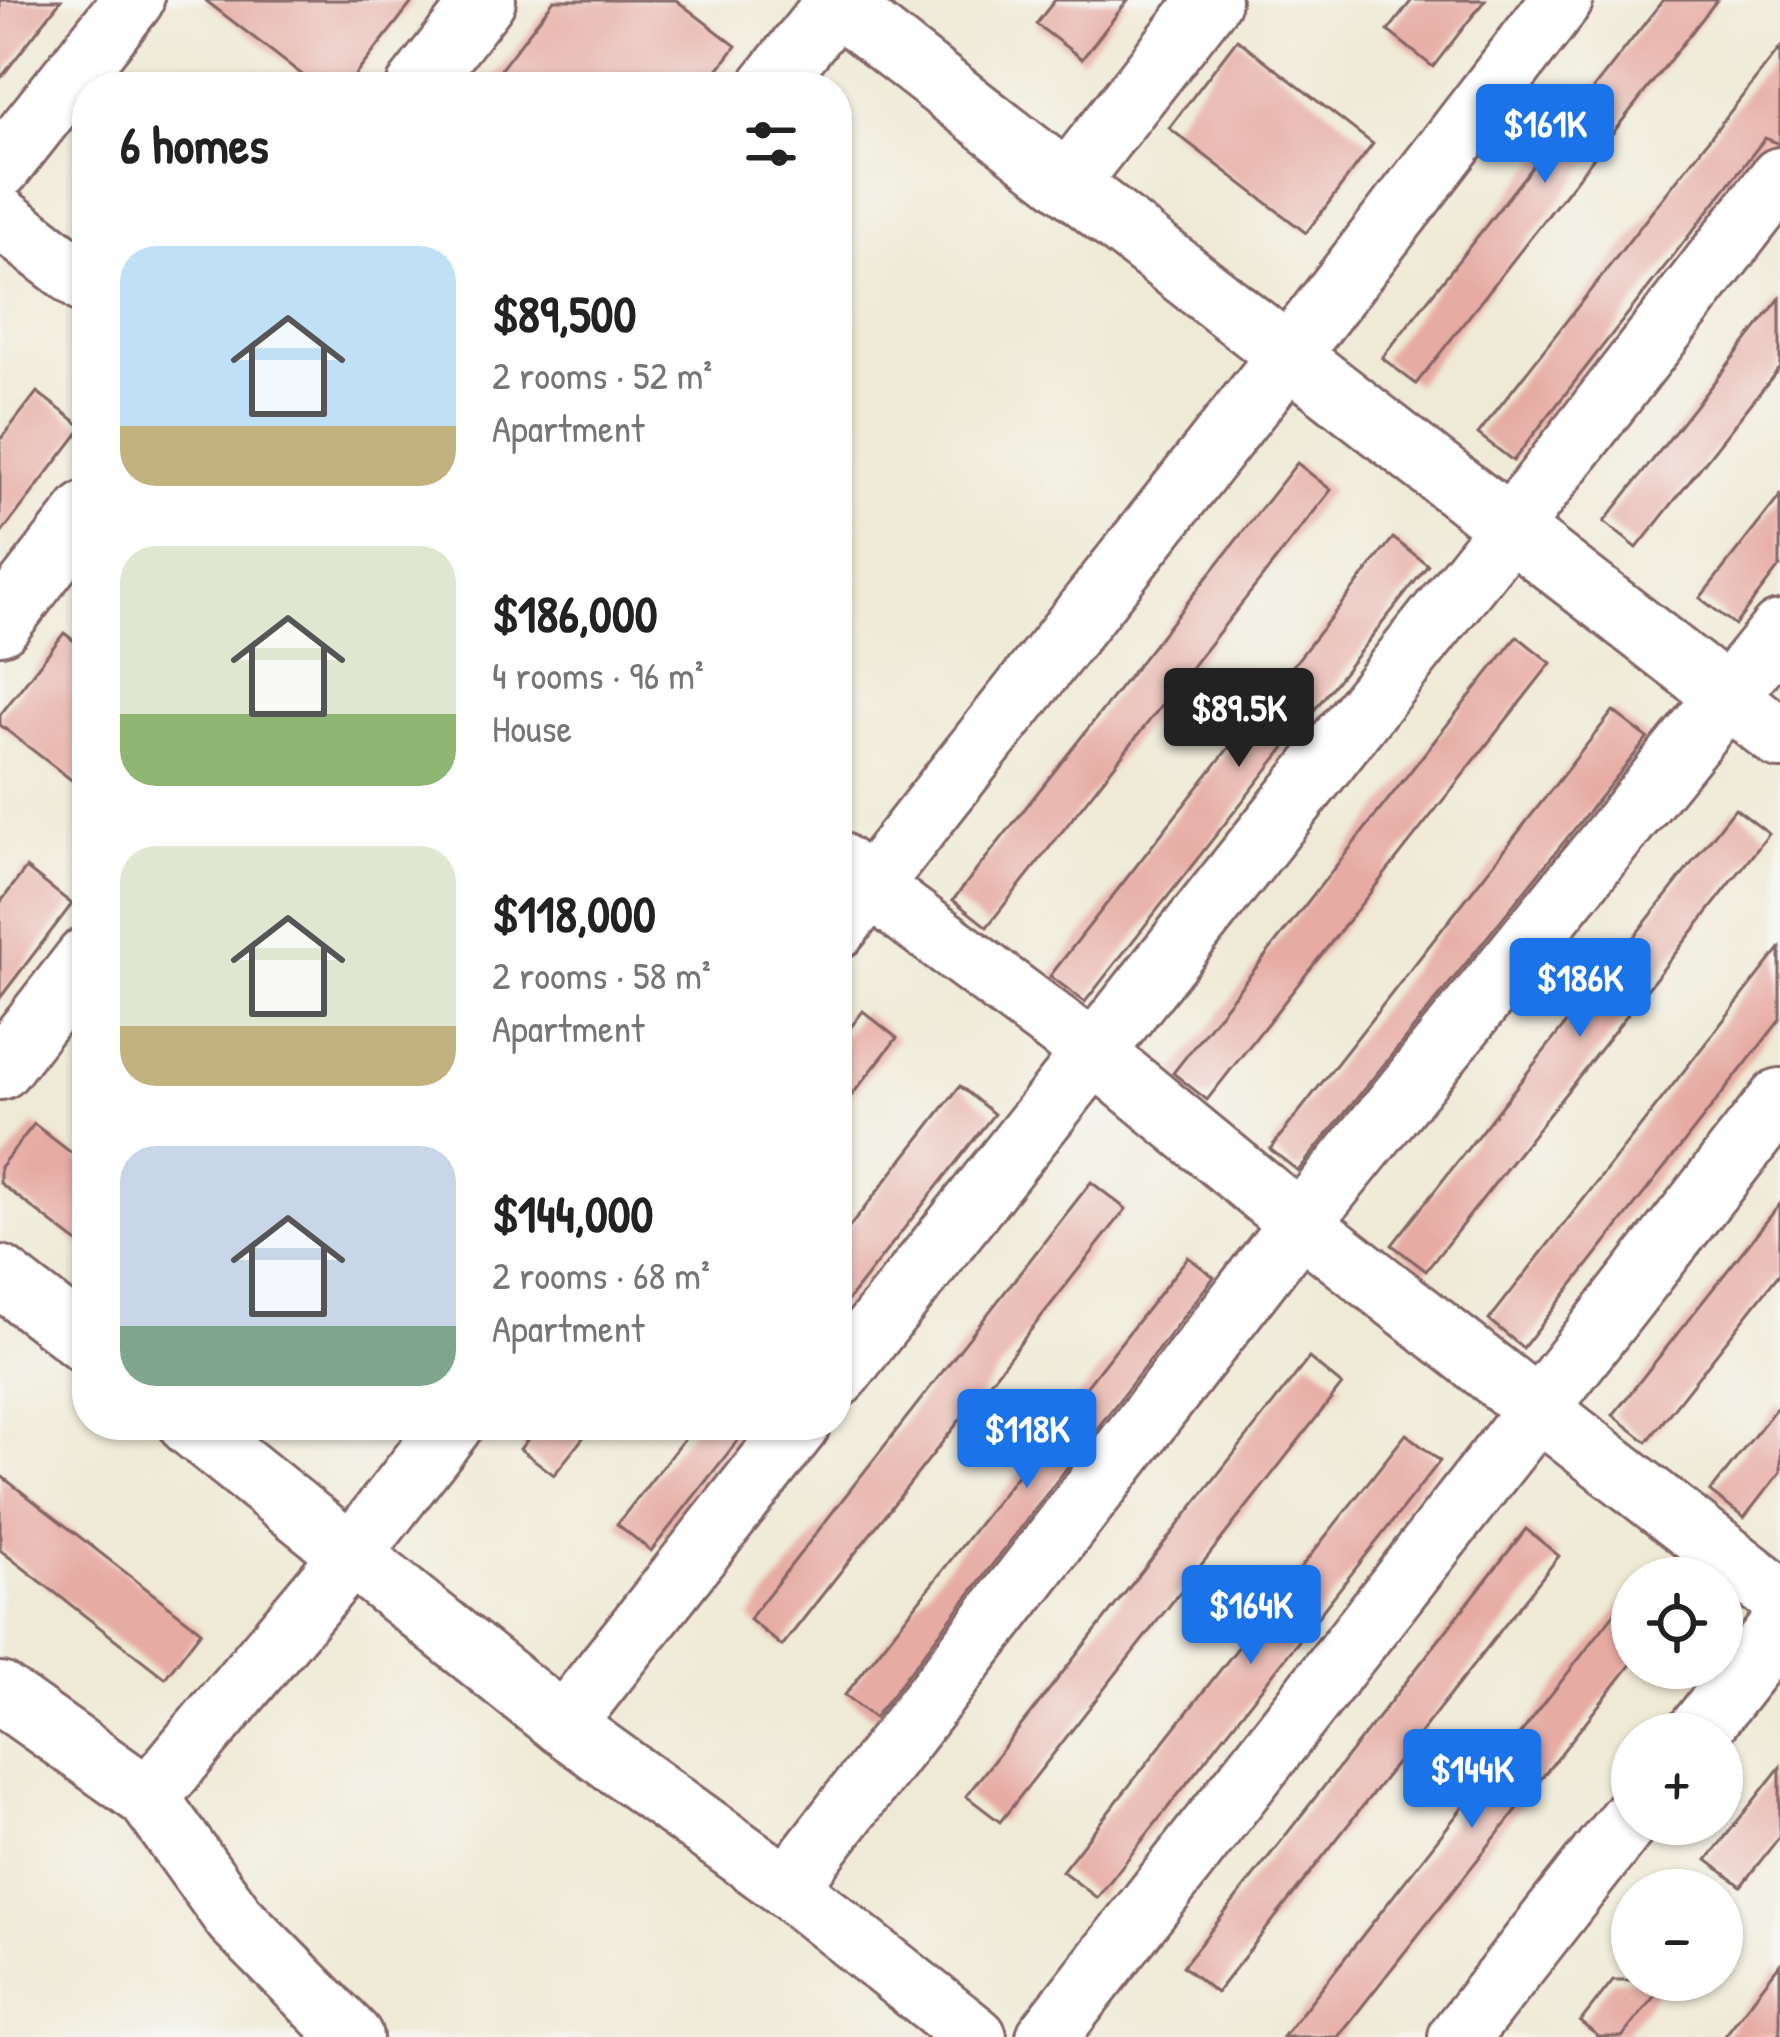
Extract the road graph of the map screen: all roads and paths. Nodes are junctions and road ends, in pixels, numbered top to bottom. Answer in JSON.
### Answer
{"nodes":[{"id":1,"x":133,"y":0,"type":"edge"},
{"id":2,"x":484,"y":0,"type":"edge"},
{"id":3,"x":1210,"y":0,"type":"edge"},
{"id":4,"x":1562,"y":0,"type":"edge"},
{"id":5,"x":835,"y":1,"type":"edge"},
{"id":6,"x":76,"y":72,"type":"edge"},
{"id":7,"x":429,"y":72,"type":"edge"},
{"id":8,"x":781,"y":72,"type":"edge"},
{"id":9,"x":72,"y":77,"type":"edge"},
{"id":10,"x":0,"y":168,"type":"edge"},
{"id":11,"x":1780,"y":178,"type":"edge"},
{"id":12,"x":1068,"y":182,"type":"junction"},
{"id":13,"x":0,"y":217,"type":"edge"},
{"id":14,"x":72,"y":272,"type":"edge"},
{"id":15,"x":1288,"y":356,"type":"junction"},
{"id":16,"x":1508,"y":530,"type":"junction"},
{"id":17,"x":72,"y":531,"type":"edge"},
{"id":18,"x":0,"y":624,"type":"edge"},
{"id":19,"x":1780,"y":631,"type":"edge"},
{"id":20,"x":1728,"y":698,"type":"junction"},
{"id":21,"x":1780,"y":738,"type":"edge"},
{"id":22,"x":852,"y":887,"type":"edge"},
{"id":23,"x":852,"y":895,"type":"edge"},
{"id":24,"x":72,"y":976,"type":"edge"},
{"id":25,"x":1094,"y":1053,"type":"junction"},
{"id":26,"x":0,"y":1069,"type":"edge"},
{"id":27,"x":1780,"y":1099,"type":"edge"},
{"id":28,"x":1300,"y":1223,"type":"junction"},
{"id":29,"x":0,"y":1276,"type":"edge"},
{"id":30,"x":72,"y":1331,"type":"edge"},
{"id":31,"x":852,"y":1359,"type":"edge"},
{"id":32,"x":1538,"y":1408,"type":"junction"},
{"id":33,"x":209,"y":1440,"type":"edge"},
{"id":34,"x":440,"y":1440,"type":"edge"},
{"id":35,"x":788,"y":1440,"type":"edge"},
{"id":36,"x":351,"y":1555,"type":"junction"},
{"id":37,"x":1780,"y":1598,"type":"edge"},
{"id":38,"x":1780,"y":1627,"type":"edge"},
{"id":39,"x":0,"y":1693,"type":"edge"},
{"id":40,"x":1712,"y":1713,"type":"edge"},
{"id":41,"x":563,"y":1725,"type":"junction"},
{"id":42,"x":148,"y":1798,"type":"junction"},
{"id":43,"x":1611,"y":1843,"type":"edge"},
{"id":44,"x":787,"y":1887,"type":"junction"},
{"id":45,"x":352,"y":2037,"type":"edge"},
{"id":46,"x":976,"y":2037,"type":"edge"},
{"id":47,"x":1047,"y":2037,"type":"edge"},
{"id":48,"x":1459,"y":2037,"type":"edge"}],
"edges":[{"from":1,"to":6,"type":"street"},
{"from":2,"to":7,"type":"street"},
{"from":3,"to":12,"type":"street"},
{"from":4,"to":15,"type":"street"},
{"from":5,"to":8,"type":"street"},
{"from":5,"to":12,"type":"street"},
{"from":9,"to":10,"type":"street"},
{"from":11,"to":16,"type":"street"},
{"from":12,"to":15,"type":"street"},
{"from":13,"to":14,"type":"street"},
{"from":15,"to":16,"type":"street"},
{"from":15,"to":22,"type":"street"},
{"from":16,"to":20,"type":"street"},
{"from":16,"to":25,"type":"street"},
{"from":17,"to":18,"type":"street"},
{"from":19,"to":20,"type":"street"},
{"from":20,"to":21,"type":"street"},
{"from":20,"to":28,"type":"street"},
{"from":23,"to":25,"type":"street"},
{"from":24,"to":26,"type":"street"},
{"from":25,"to":28,"type":"street"},
{"from":25,"to":31,"type":"street"},
{"from":27,"to":32,"type":"street"},
{"from":28,"to":32,"type":"street"},
{"from":28,"to":44,"type":"street"},
{"from":29,"to":30,"type":"street"},
{"from":32,"to":37,"type":"street"},
{"from":32,"to":47,"type":"street"},
{"from":33,"to":36,"type":"street"},
{"from":34,"to":36,"type":"street"},
{"from":35,"to":41,"type":"street"},
{"from":36,"to":41,"type":"street"},
{"from":36,"to":42,"type":"street"},
{"from":38,"to":40,"type":"street"},
{"from":39,"to":42,"type":"street"},
{"from":41,"to":44,"type":"street"},
{"from":42,"to":45,"type":"street"},
{"from":43,"to":48,"type":"street"},
{"from":44,"to":46,"type":"street"}]}
